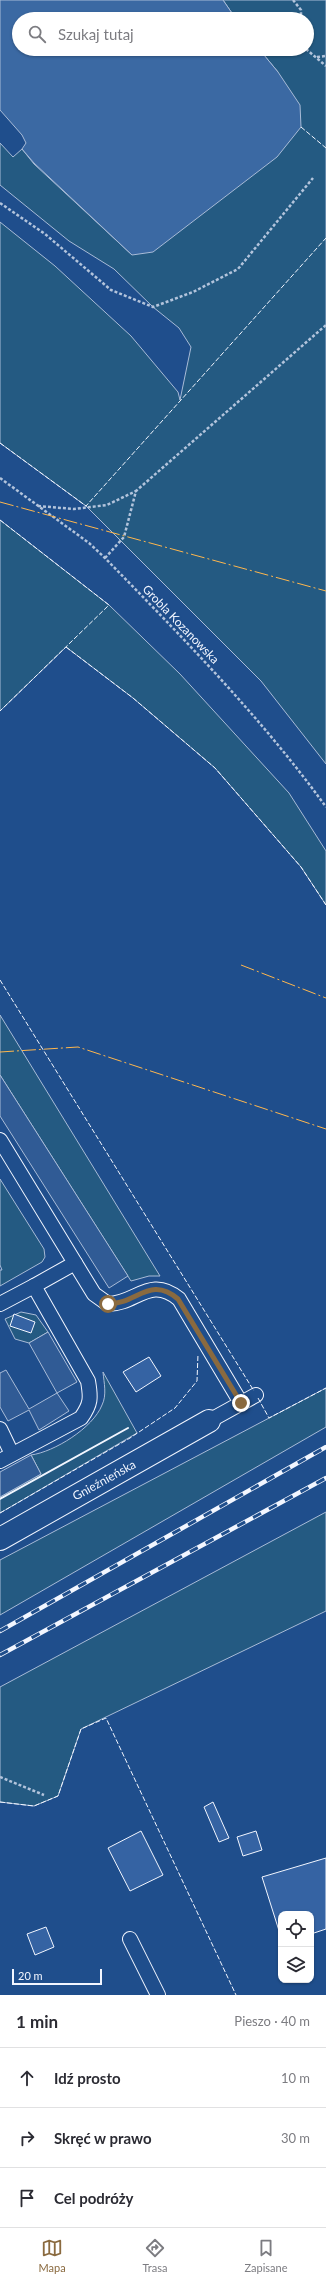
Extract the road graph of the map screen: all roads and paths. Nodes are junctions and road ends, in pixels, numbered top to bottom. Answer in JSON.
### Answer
{"nodes":[{"id":1,"x":293,"y":0,"type":"edge"},
{"id":2,"x":301,"y":12,"type":"edge"},
{"id":3,"x":326,"y":56,"type":"edge"},
{"id":4,"x":316,"y":58,"type":"joint"},
{"id":5,"x":326,"y":66,"type":"edge"},
{"id":6,"x":313,"y":178,"type":"dead end"},
{"id":7,"x":0,"y":203,"type":"edge"},
{"id":8,"x":326,"y":325,"type":"edge"},
{"id":9,"x":0,"y":478,"type":"edge"},
{"id":10,"x":136,"y":491,"type":"junction"},
{"id":11,"x":38,"y":506,"type":"junction"},
{"id":12,"x":105,"y":558,"type":"junction"},
{"id":13,"x":326,"y":807,"type":"edge"},
{"id":14,"x":0,"y":1140,"type":"edge"},
{"id":15,"x":74,"y":1263,"type":"junction"},
{"id":16,"x":34,"y":1286,"type":"junction"},
{"id":17,"x":0,"y":1304,"type":"edge"},
{"id":18,"x":256,"y":1395,"type":"dead end"},
{"id":19,"x":241,"y":1403,"type":"junction"},
{"id":20,"x":209,"y":1421,"type":"joint"},
{"id":21,"x":0,"y":1429,"type":"edge"},
{"id":22,"x":6,"y":1457,"type":"edge"},
{"id":23,"x":0,"y":1539,"type":"edge"},
{"id":24,"x":0,"y":1777,"type":"edge"},
{"id":25,"x":44,"y":1795,"type":"dead end"},
{"id":26,"x":130,"y":1939,"type":"dead end"},
{"id":27,"x":158,"y":1995,"type":"edge"}],
"edges":[{"from":1,"to":2,"type":"path"},
{"from":3,"to":4,"type":"path"},
{"from":4,"to":5,"type":"path"},
{"from":6,"to":7,"type":"path"},
{"from":8,"to":10,"type":"path"},
{"from":9,"to":11,"type":"path","name":"Grobla Kozanowska"},
{"from":10,"to":11,"type":"path"},
{"from":10,"to":12,"type":"path"},
{"from":11,"to":12,"type":"path","name":"Grobla Kozanowska"},
{"from":12,"to":13,"type":"path","name":"Grobla Kozanowska"},
{"from":14,"to":15,"type":"lane"},
{"from":15,"to":16,"type":"lane"},
{"from":15,"to":19,"type":"lane"},
{"from":16,"to":17,"type":"lane"},
{"from":16,"to":22,"type":"lane"},
{"from":18,"to":19,"type":"lane"},
{"from":19,"to":20,"type":"lane"},
{"from":20,"to":23,"type":"street","name":"Gnieźnieńska"},
{"from":21,"to":22,"type":"lane"},
{"from":24,"to":25,"type":"path"},
{"from":26,"to":27,"type":"lane"}]}
